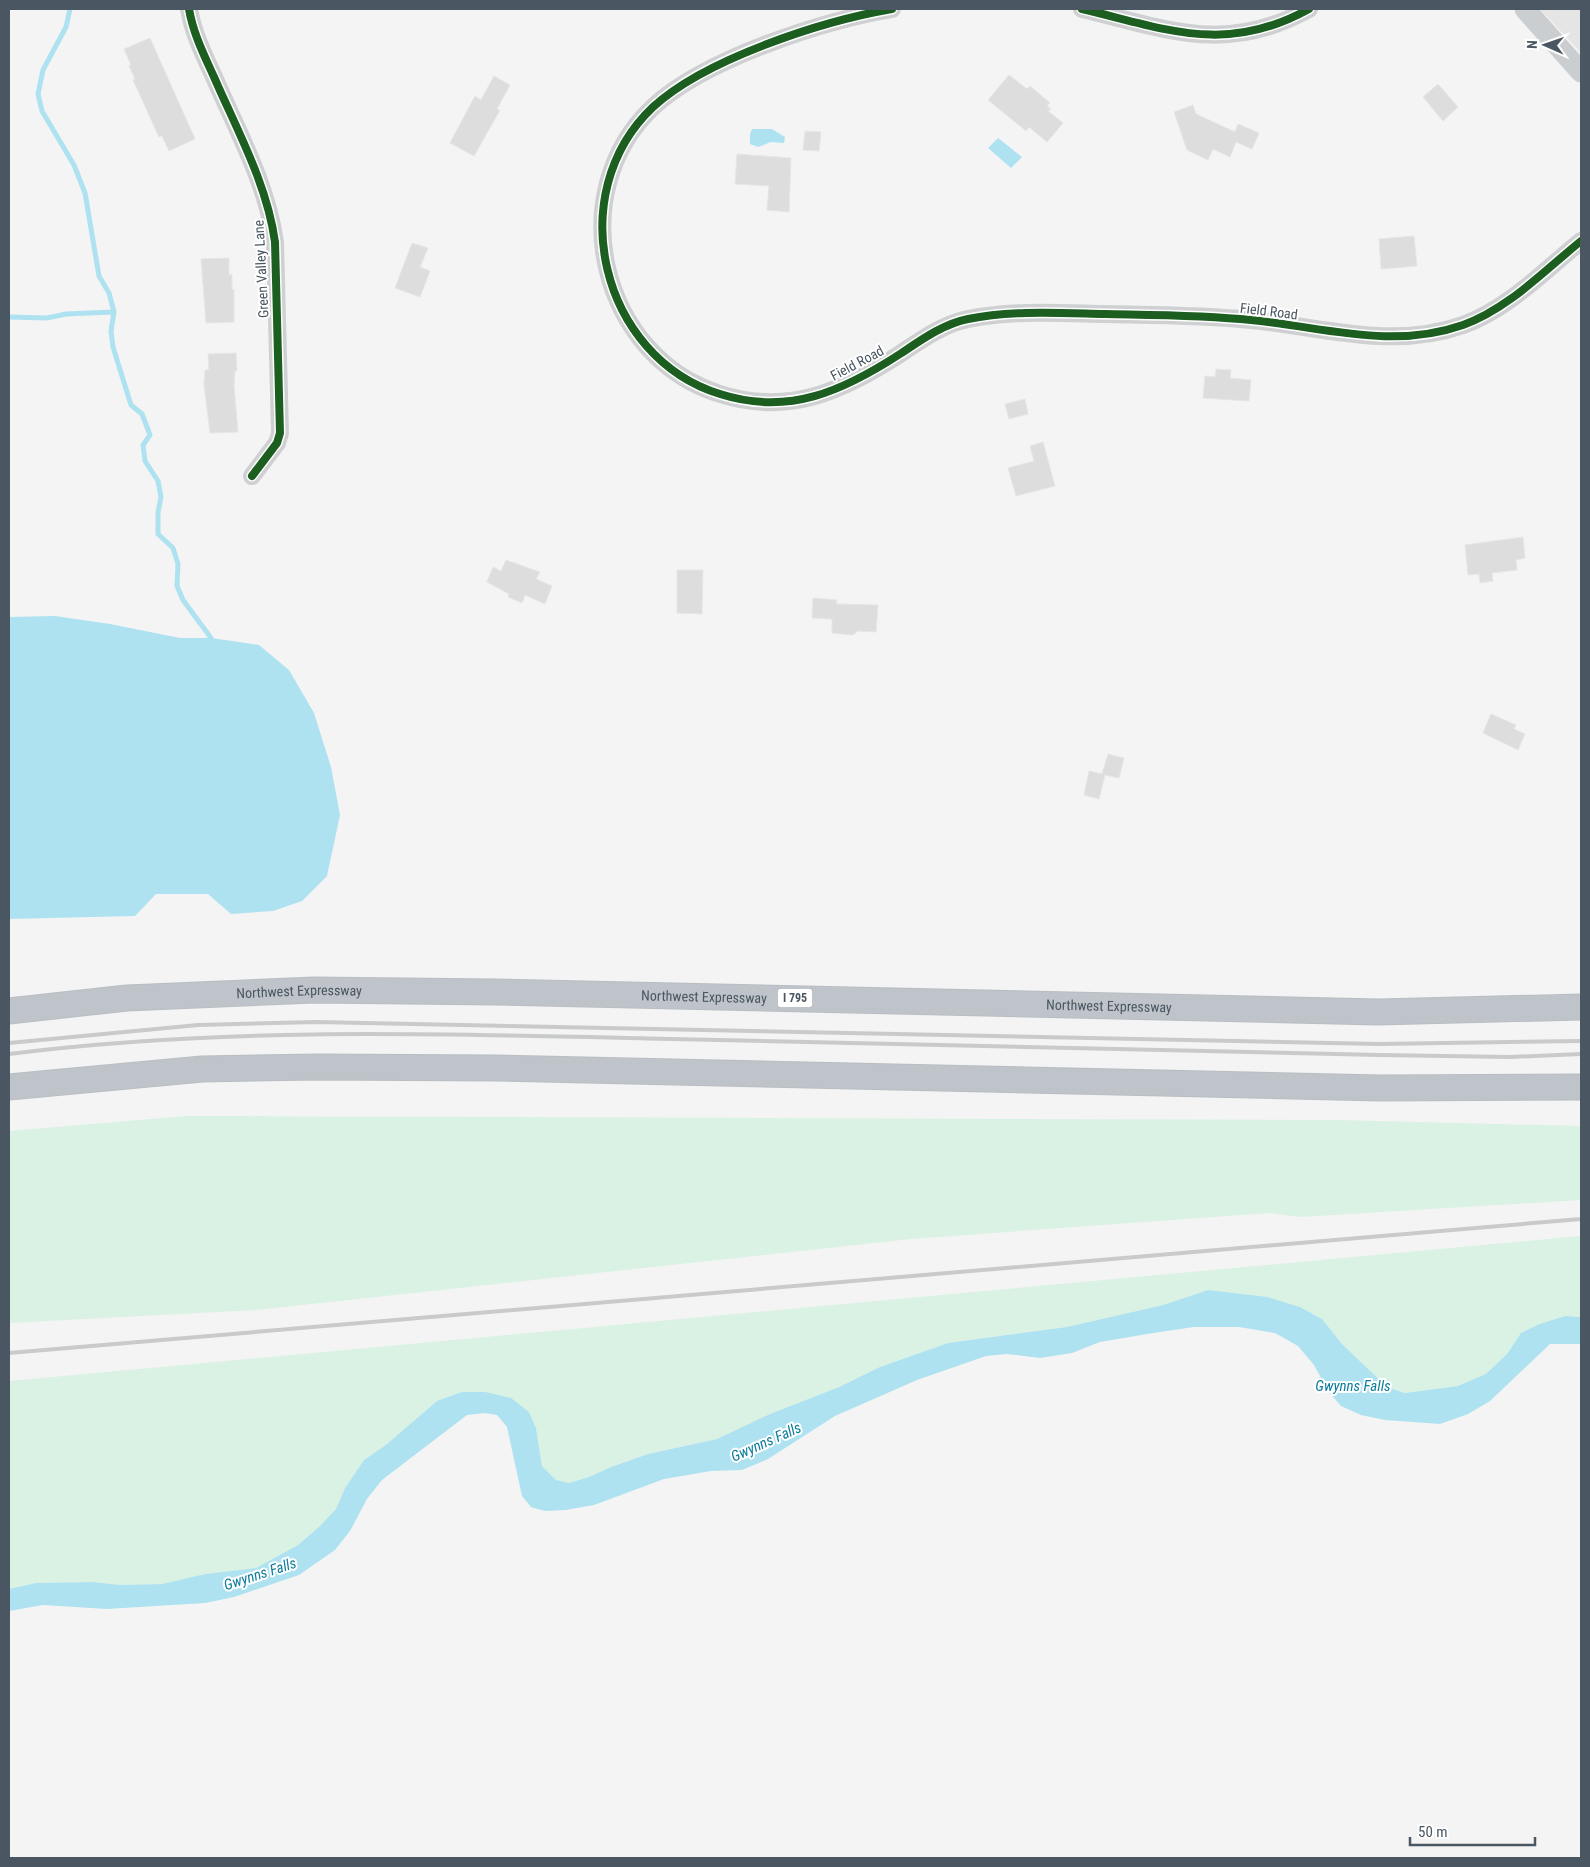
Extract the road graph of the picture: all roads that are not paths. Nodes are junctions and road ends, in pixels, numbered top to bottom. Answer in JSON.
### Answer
{"nodes":[{"id":1,"x":189,"y":9,"type":"edge"},
{"id":2,"x":892,"y":9,"type":"edge"},
{"id":3,"x":1082,"y":9,"type":"edge"},
{"id":4,"x":1309,"y":9,"type":"edge"},
{"id":5,"x":1525,"y":9,"type":"edge"},
{"id":6,"x":1581,"y":72,"type":"edge"},
{"id":7,"x":1581,"y":241,"type":"edge"},
{"id":8,"x":252,"y":476,"type":"dead end"},
{"id":9,"x":1581,"y":1007,"type":"edge"},
{"id":10,"x":9,"y":1011,"type":"edge"},
{"id":11,"x":1581,"y":1086,"type":"edge"},
{"id":12,"x":9,"y":1087,"type":"edge"}],
"edges":[{"from":1,"to":8,"type":"street","name":"Green Valley Lane"},
{"from":2,"to":7,"type":"street","name":"Field Road"},
{"from":3,"to":4,"type":"street"},
{"from":5,"to":6,"type":"main road"},
{"from":9,"to":10,"type":"highway","name":"Northwest Expressway","number":"I 795"},
{"from":11,"to":12,"type":"highway"}]}
